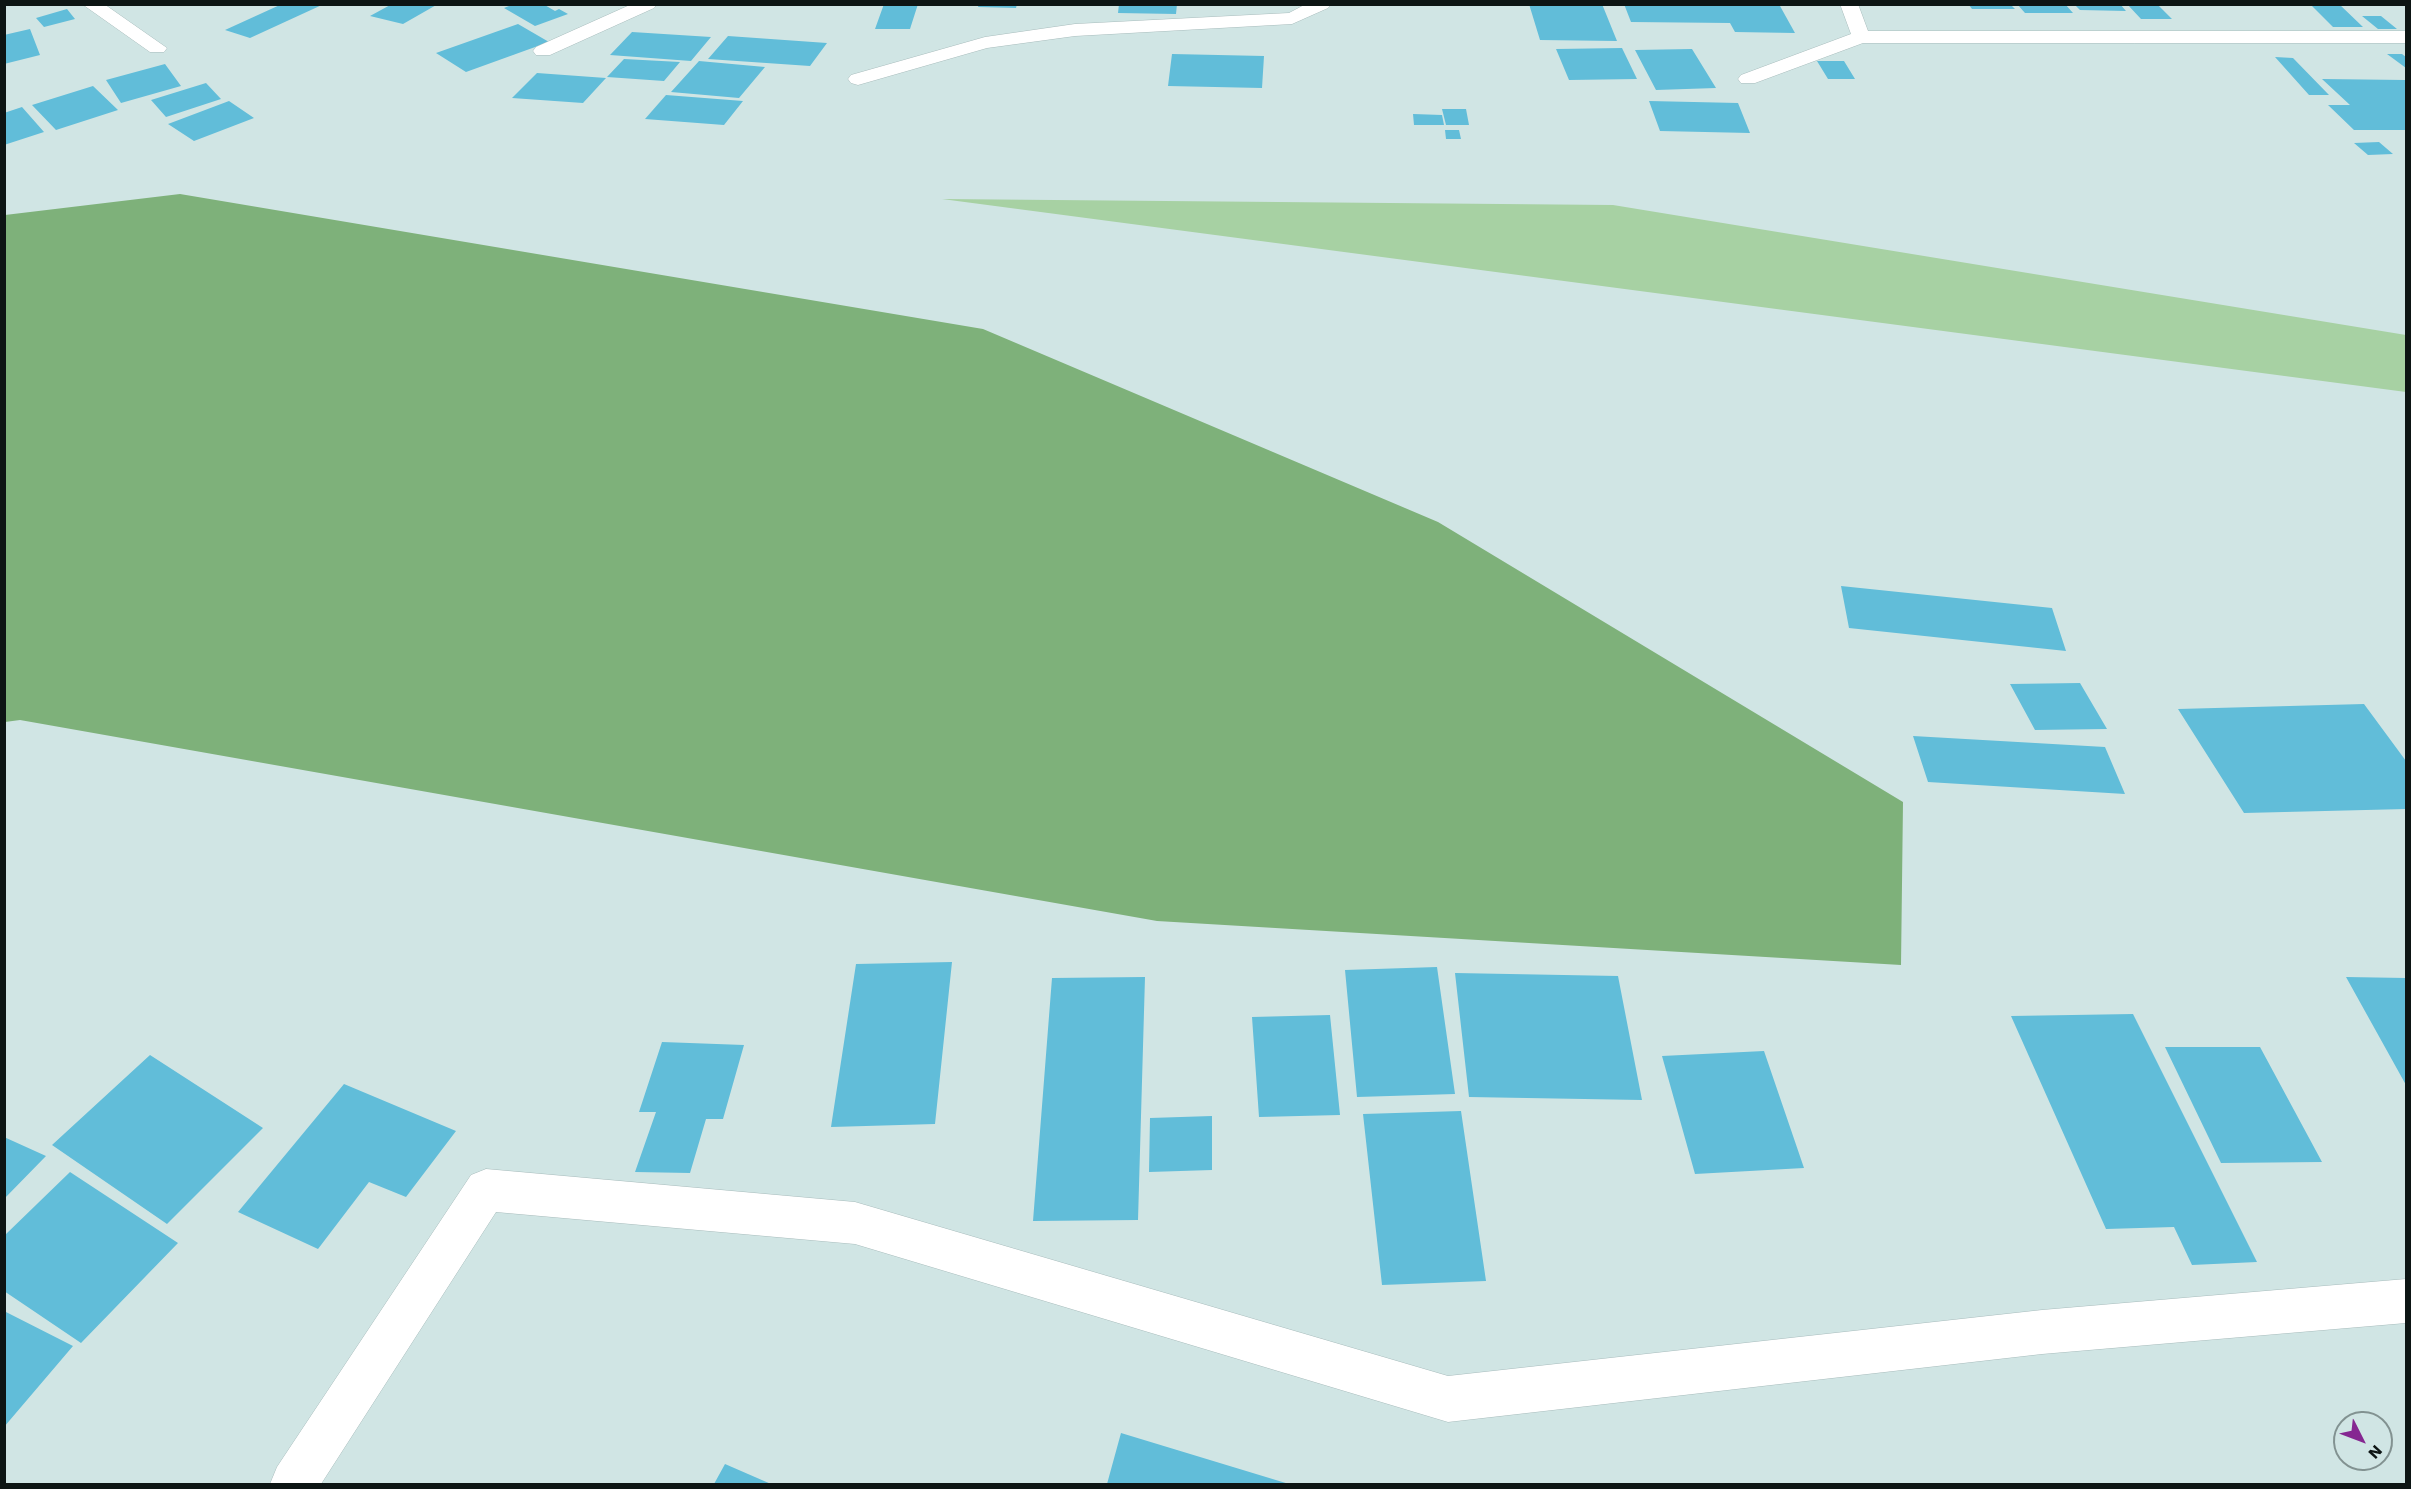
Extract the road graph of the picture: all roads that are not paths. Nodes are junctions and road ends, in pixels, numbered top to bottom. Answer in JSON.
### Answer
{"nodes":[{"id":1,"x":91,"y":4,"type":"edge"},
{"id":2,"x":648,"y":4,"type":"edge"},
{"id":3,"x":1322,"y":4,"type":"edge"},
{"id":4,"x":1850,"y":4,"type":"edge"},
{"id":5,"x":1861,"y":37,"type":"junction"},
{"id":6,"x":2406,"y":38,"type":"edge"},
{"id":7,"x":157,"y":48,"type":"dead end"},
{"id":8,"x":543,"y":51,"type":"dead end"},
{"id":9,"x":858,"y":79,"type":"dead end"},
{"id":10,"x":1748,"y":79,"type":"dead end"},
{"id":11,"x":2406,"y":1301,"type":"edge"},
{"id":12,"x":294,"y":1485,"type":"edge"}],
"edges":[{"from":1,"to":7,"type":"street"},
{"from":2,"to":8,"type":"street"},
{"from":3,"to":9,"type":"street"},
{"from":4,"to":5,"type":"street"},
{"from":5,"to":6,"type":"street"},
{"from":5,"to":10,"type":"street"},
{"from":11,"to":12,"type":"street"}]}
